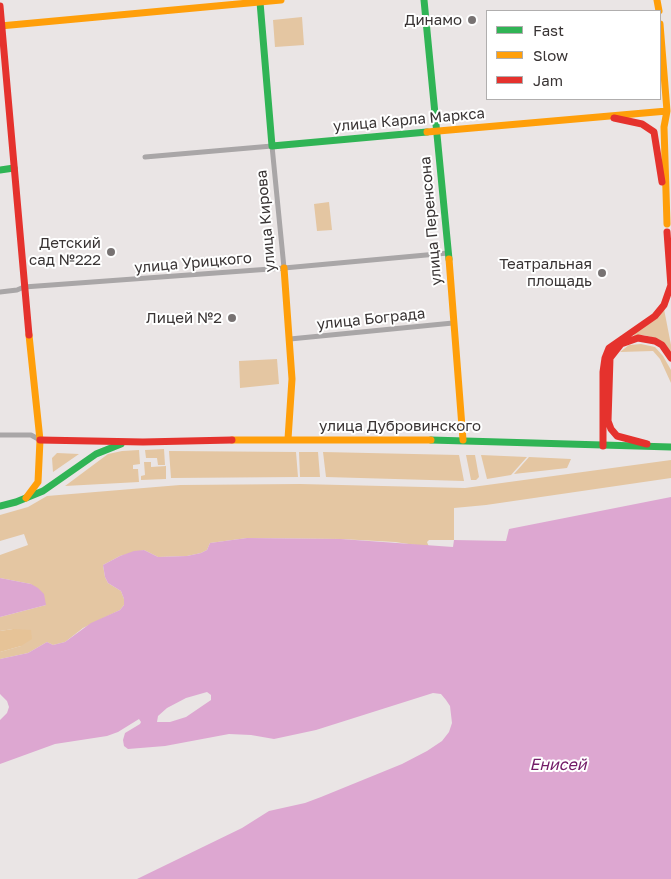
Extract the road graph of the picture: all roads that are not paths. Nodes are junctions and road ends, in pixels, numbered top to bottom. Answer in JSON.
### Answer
{"nodes":[{"id":1,"x":281,"y":0,"type":"edge"},
{"id":2,"x":424,"y":0,"type":"edge"},
{"id":3,"x":260,"y":1,"type":"edge"},
{"id":4,"x":0,"y":6,"type":"edge"},
{"id":5,"x":1,"y":26,"type":"edge"},
{"id":6,"x":661,"y":36,"type":"edge"},
{"id":7,"x":667,"y":111,"type":"junction"},
{"id":8,"x":605,"y":116,"type":"junction"},
{"id":9,"x":671,"y":122,"type":"edge"},
{"id":10,"x":436,"y":131,"type":"junction"},
{"id":11,"x":272,"y":146,"type":"junction"},
{"id":12,"x":145,"y":157,"type":"dead end"},
{"id":13,"x":14,"y":168,"type":"junction"},
{"id":14,"x":0,"y":170,"type":"edge"},
{"id":15,"x":666,"y":205,"type":"junction"},
{"id":16,"x":448,"y":253,"type":"junction"},
{"id":17,"x":284,"y":268,"type":"junction"},
{"id":18,"x":671,"y":286,"type":"edge"},
{"id":19,"x":24,"y":287,"type":"junction"},
{"id":20,"x":0,"y":292,"type":"edge"},
{"id":21,"x":453,"y":323,"type":"junction"},
{"id":22,"x":290,"y":340,"type":"junction"},
{"id":23,"x":671,"y":358,"type":"edge"},
{"id":24,"x":0,"y":435,"type":"edge"},
{"id":25,"x":288,"y":439,"type":"junction"},
{"id":26,"x":40,"y":440,"type":"junction"},
{"id":27,"x":463,"y":440,"type":"junction"},
{"id":28,"x":128,"y":442,"type":"junction"},
{"id":29,"x":603,"y":446,"type":"junction"},
{"id":30,"x":662,"y":447,"type":"junction"},
{"id":31,"x":671,"y":447,"type":"edge"},
{"id":32,"x":26,"y":498,"type":"junction"},
{"id":33,"x":0,"y":506,"type":"edge"}],
"edges":[{"from":1,"to":3,"type":"main road"},
{"from":2,"to":10,"type":"main road","name":"улица Перенсона"},
{"from":3,"to":5,"type":"main road"},
{"from":3,"to":11,"type":"main road","name":"улица Кирова"},
{"from":4,"to":5,"type":"main road"},
{"from":5,"to":13,"type":"main road"},
{"from":6,"to":7,"type":"main road"},
{"from":7,"to":8,"type":"main road","name":"улица Карла Маркса"},
{"from":7,"to":9,"type":"main road"},
{"from":7,"to":15,"type":"main road"},
{"from":8,"to":10,"type":"main road","name":"улица Карла Маркса"},
{"from":8,"to":15,"type":"main road"},
{"from":10,"to":11,"type":"main road","name":"улица Карла Маркса"},
{"from":10,"to":16,"type":"main road","name":"улица Перенсона"},
{"from":11,"to":12,"type":"street"},
{"from":11,"to":17,"type":"street","name":"улица Кирова"},
{"from":13,"to":14,"type":"main road"},
{"from":13,"to":19,"type":"main road"},
{"from":15,"to":18,"type":"main road"},
{"from":16,"to":17,"type":"street","name":"улица Урицкого"},
{"from":16,"to":21,"type":"main road","name":"улица Перенсона"},
{"from":17,"to":19,"type":"street","name":"улица Урицкого"},
{"from":17,"to":22,"type":"main road","name":"улица Кирова"},
{"from":18,"to":29,"type":"main road"},
{"from":19,"to":20,"type":"street","name":"улица Урицкого"},
{"from":19,"to":26,"type":"main road"},
{"from":21,"to":22,"type":"street","name":"улица Бограда"},
{"from":21,"to":27,"type":"main road","name":"улица Перенсона"},
{"from":22,"to":25,"type":"main road","name":"улица Кирова"},
{"from":23,"to":30,"type":"main road"},
{"from":24,"to":26,"type":"street","name":"улица Дубровинского"},
{"from":25,"to":27,"type":"main road","name":"улица Дубровинского"},
{"from":25,"to":28,"type":"main road","name":"улица Дубровинского"},
{"from":26,"to":28,"type":"main road","name":"улица Дубровинского"},
{"from":26,"to":32,"type":"main road"},
{"from":27,"to":29,"type":"main road","name":"улица Дубровинского"},
{"from":28,"to":32,"type":"main road","name":"улица Дубровинского"},
{"from":29,"to":30,"type":"main road","name":"улица Дубровинского"},
{"from":30,"to":31,"type":"main road","name":"улица Дубровинского"},
{"from":32,"to":33,"type":"main road","name":"улица Дубровинского"}]}
